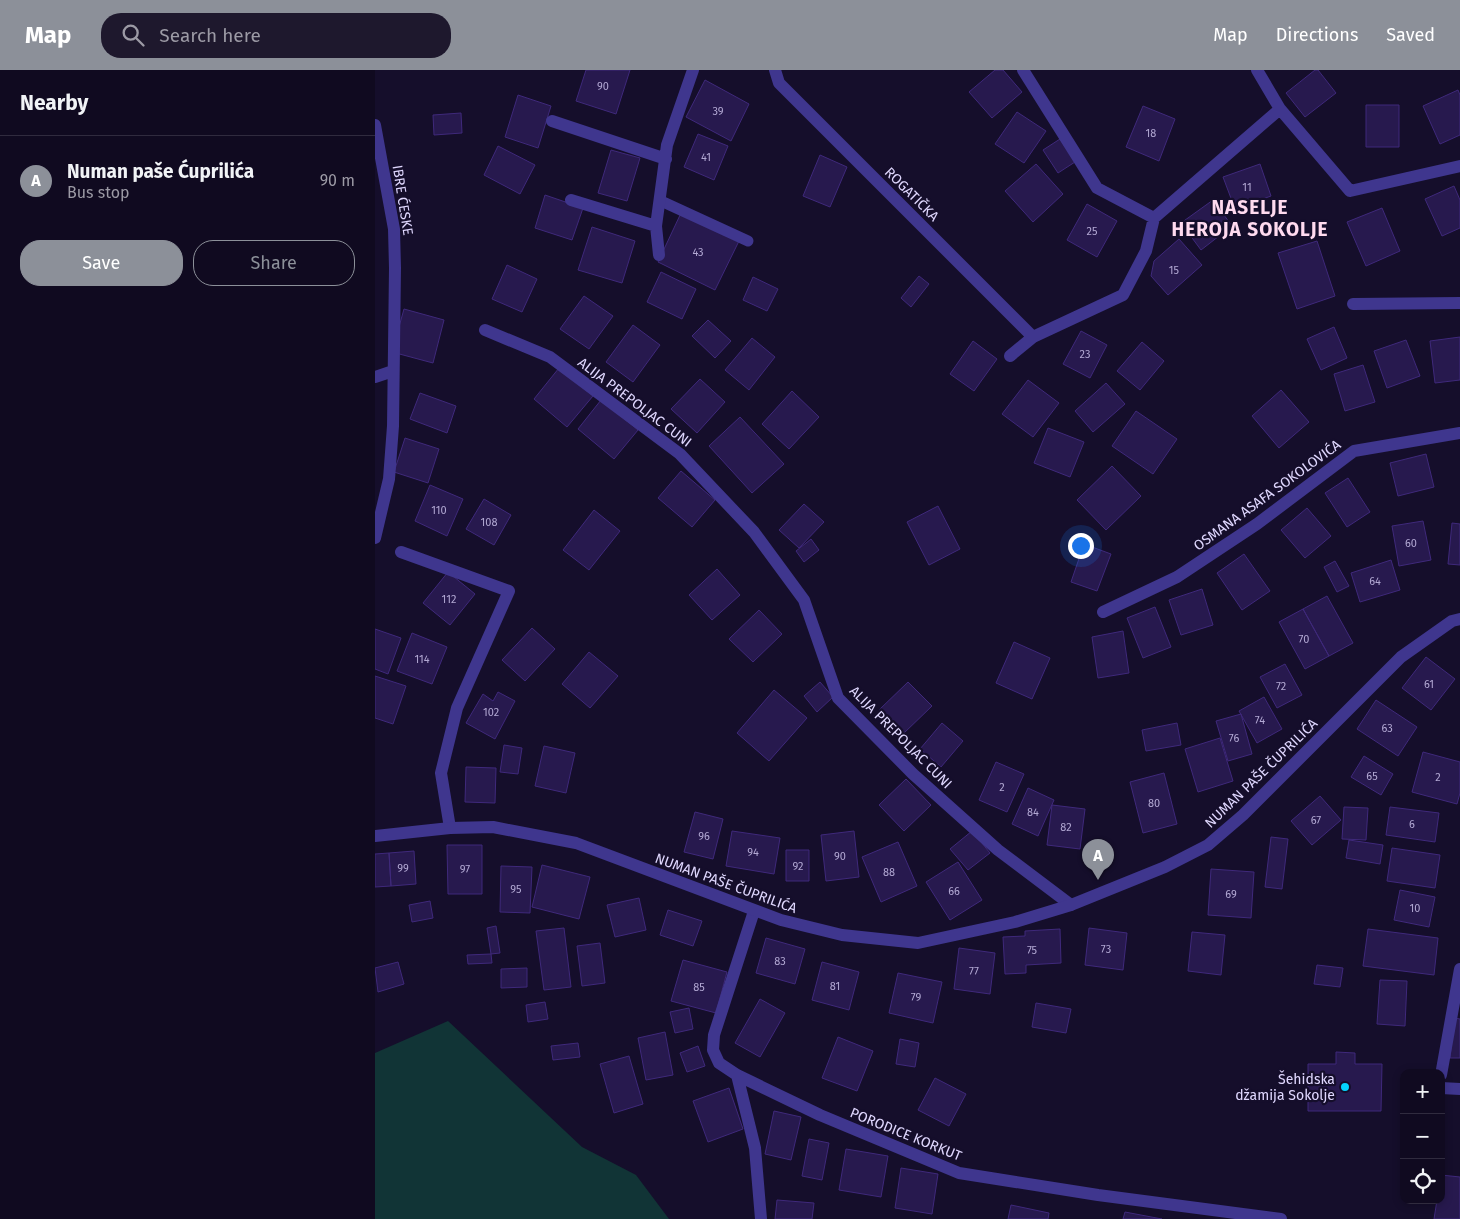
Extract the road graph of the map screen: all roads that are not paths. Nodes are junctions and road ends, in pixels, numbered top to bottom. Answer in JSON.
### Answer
{"nodes":[{"id":1,"x":693,"y":70,"type":"edge"},
{"id":2,"x":775,"y":70,"type":"edge"},
{"id":3,"x":1023,"y":70,"type":"edge"},
{"id":4,"x":1257,"y":70,"type":"edge"},
{"id":5,"x":1280,"y":109,"type":"junction"},
{"id":6,"x":552,"y":121,"type":"dead end"},
{"id":7,"x":375,"y":125,"type":"edge"},
{"id":8,"x":666,"y":159,"type":"junction"},
{"id":9,"x":1460,"y":166,"type":"edge"},
{"id":10,"x":571,"y":200,"type":"dead end"},
{"id":11,"x":661,"y":201,"type":"junction"},
{"id":12,"x":1154,"y":218,"type":"junction"},
{"id":13,"x":656,"y":226,"type":"junction"},
{"id":14,"x":748,"y":241,"type":"dead end"},
{"id":15,"x":659,"y":255,"type":"dead end"},
{"id":16,"x":1460,"y":303,"type":"edge"},
{"id":17,"x":1353,"y":304,"type":"dead end"},
{"id":18,"x":485,"y":330,"type":"dead end"},
{"id":19,"x":1033,"y":337,"type":"junction"},
{"id":20,"x":1010,"y":356,"type":"dead end"},
{"id":21,"x":393,"y":371,"type":"junction"},
{"id":22,"x":375,"y":377,"type":"edge"},
{"id":23,"x":1460,"y":433,"type":"edge"},
{"id":24,"x":375,"y":538,"type":"edge"},
{"id":25,"x":401,"y":552,"type":"dead end"},
{"id":26,"x":1103,"y":612,"type":"dead end"},
{"id":27,"x":1460,"y":619,"type":"edge"},
{"id":28,"x":450,"y":828,"type":"junction"},
{"id":29,"x":375,"y":836,"type":"edge"},
{"id":30,"x":1071,"y":905,"type":"junction"},
{"id":31,"x":754,"y":912,"type":"junction"},
{"id":32,"x":1460,"y":969,"type":"edge"},
{"id":33,"x":1442,"y":1069,"type":"edge"},
{"id":34,"x":737,"y":1075,"type":"junction"},
{"id":35,"x":1445,"y":1088,"type":"edge"},
{"id":36,"x":1460,"y":1089,"type":"edge"},
{"id":37,"x":761,"y":1219,"type":"edge"},
{"id":38,"x":1281,"y":1219,"type":"edge"}],
"edges":[{"from":1,"to":8,"type":"street"},
{"from":2,"to":19,"type":"street","name":"ROGATIČKA"},
{"from":3,"to":12,"type":"street"},
{"from":4,"to":5,"type":"street"},
{"from":5,"to":9,"type":"street"},
{"from":5,"to":12,"type":"street"},
{"from":6,"to":8,"type":"street"},
{"from":7,"to":21,"type":"street","name":"IBRE ĆESKE"},
{"from":8,"to":11,"type":"street"},
{"from":10,"to":13,"type":"street"},
{"from":11,"to":13,"type":"street"},
{"from":11,"to":14,"type":"lane"},
{"from":12,"to":19,"type":"street"},
{"from":13,"to":15,"type":"street"},
{"from":16,"to":17,"type":"street"},
{"from":18,"to":30,"type":"street","name":"ALIJA PREPOLJAC CUNI"},
{"from":19,"to":20,"type":"street"},
{"from":21,"to":22,"type":"street"},
{"from":21,"to":24,"type":"street","name":"IBRE ĆESKE"},
{"from":23,"to":26,"type":"street","name":"OSMANA ASAFA SOKOLOVIĆA"},
{"from":25,"to":28,"type":"street"},
{"from":27,"to":30,"type":"street","name":"NUMAN PAŠE ČUPRILIĆA"},
{"from":28,"to":29,"type":"street","name":"NUMAN PAŠE ČUPRILIĆA"},
{"from":28,"to":31,"type":"street","name":"NUMAN PAŠE ČUPRILIĆA"},
{"from":30,"to":31,"type":"street","name":"NUMAN PAŠE ČUPRILIĆA"},
{"from":31,"to":34,"type":"street","name":"PORODICE KORKUT"},
{"from":32,"to":33,"type":"street"},
{"from":34,"to":37,"type":"street"},
{"from":34,"to":38,"type":"street","name":"PORODICE KORKUT"},
{"from":35,"to":36,"type":"street"}]}
